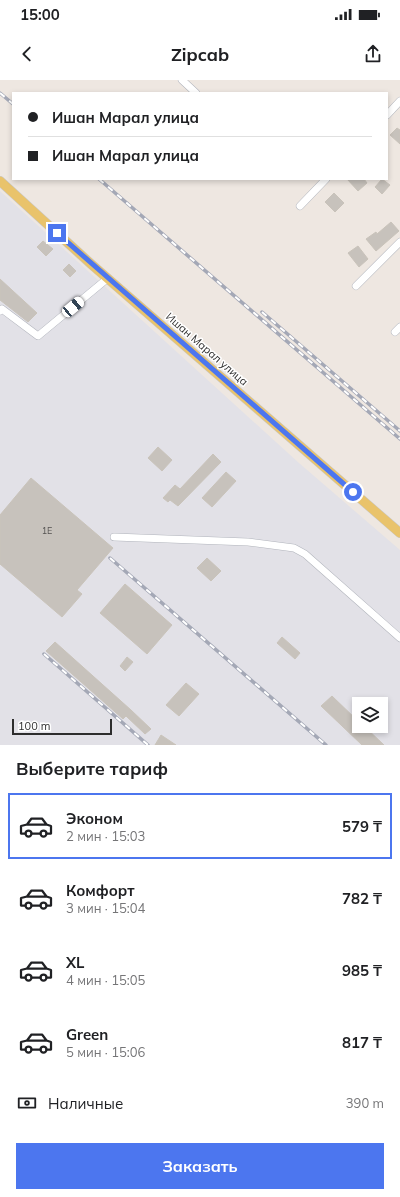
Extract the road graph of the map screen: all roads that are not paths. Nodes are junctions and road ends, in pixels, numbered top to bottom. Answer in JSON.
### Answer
{"nodes":[{"id":1,"x":182,"y":80,"type":"edge"},
{"id":2,"x":195,"y":92,"type":"edge"},
{"id":3,"x":400,"y":101,"type":"edge"},
{"id":4,"x":388,"y":114,"type":"edge"},
{"id":5,"x":325,"y":180,"type":"edge"},
{"id":6,"x":0,"y":181,"type":"edge"},
{"id":7,"x":300,"y":206,"type":"dead end"},
{"id":8,"x":400,"y":242,"type":"edge"},
{"id":9,"x":108,"y":278,"type":"junction"},
{"id":10,"x":356,"y":286,"type":"dead end"},
{"id":11,"x":0,"y":311,"type":"edge"},
{"id":12,"x":400,"y":533,"type":"edge"},
{"id":13,"x":114,"y":537,"type":"dead end"},
{"id":14,"x":400,"y":638,"type":"edge"}],
"edges":[{"from":1,"to":2,"type":"street"},
{"from":3,"to":4,"type":"street"},
{"from":5,"to":7,"type":"street"},
{"from":6,"to":9,"type":"main road","name":"Ишан Марал улица"},
{"from":8,"to":10,"type":"street"},
{"from":9,"to":11,"type":"street"},
{"from":9,"to":12,"type":"main road","name":"Ишан Марал улица"},
{"from":13,"to":14,"type":"street"}]}
